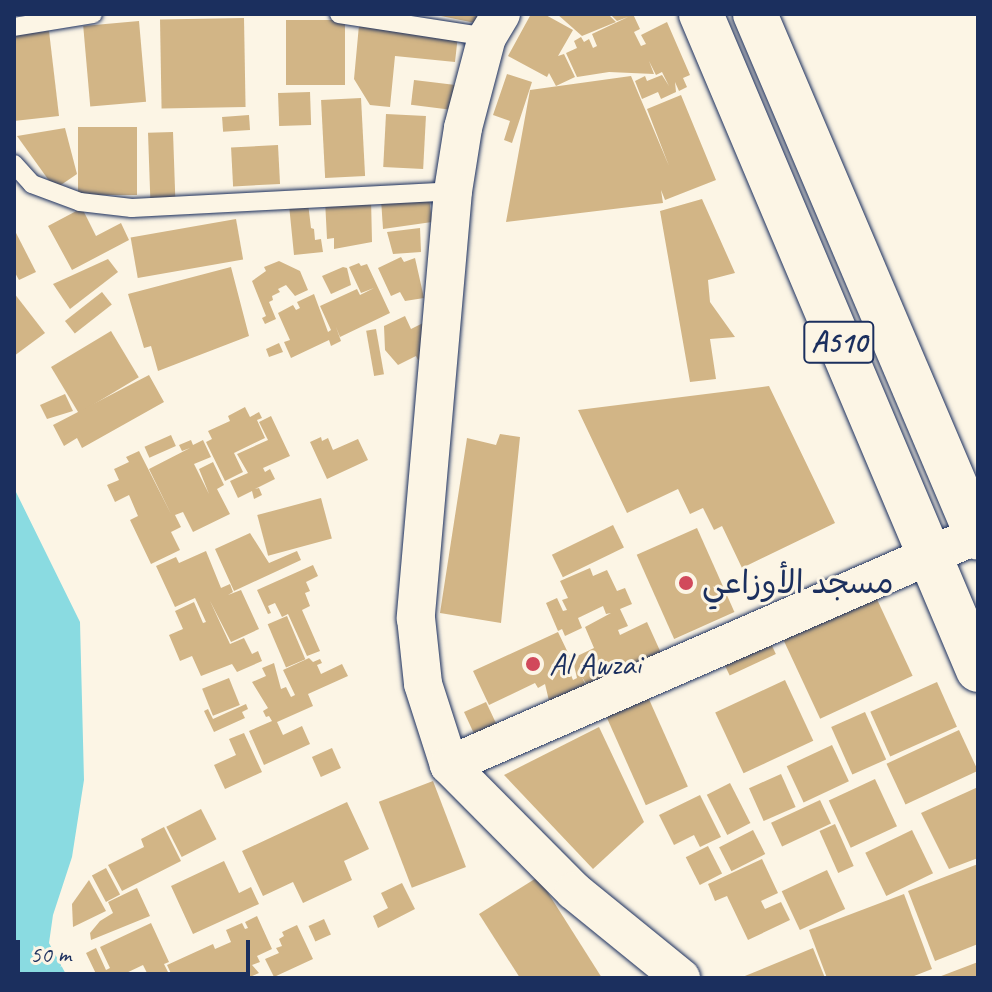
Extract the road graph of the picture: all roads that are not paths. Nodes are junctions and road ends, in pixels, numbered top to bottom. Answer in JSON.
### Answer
{"nodes":[{"id":1,"x":93,"y":14,"type":"edge"},
{"id":2,"x":339,"y":14,"type":"edge"},
{"id":3,"x":701,"y":14,"type":"edge"},
{"id":4,"x":755,"y":14,"type":"edge"},
{"id":5,"x":494,"y":25,"type":"edge"},
{"id":6,"x":14,"y":27,"type":"edge"},
{"id":7,"x":14,"y":164,"type":"edge"},
{"id":8,"x":453,"y":191,"type":"junction"},
{"id":9,"x":977,"y":536,"type":"edge"},
{"id":10,"x":929,"y":555,"type":"junction"},
{"id":11,"x":977,"y":665,"type":"edge"},
{"id":12,"x":449,"y":765,"type":"junction"},
{"id":13,"x":681,"y":978,"type":"edge"}],
"edges":[{"from":1,"to":6,"type":"lane"},
{"from":2,"to":5,"type":"lane"},
{"from":3,"to":10,"type":"highway","number":"A510"},
{"from":4,"to":9,"type":"highway","number":"A510"},
{"from":5,"to":8,"type":"street"},
{"from":7,"to":8,"type":"lane"},
{"from":8,"to":12,"type":"street"},
{"from":9,"to":10,"type":"street"},
{"from":10,"to":11,"type":"highway","number":"A510"},
{"from":10,"to":12,"type":"street"},
{"from":12,"to":13,"type":"street"}]}
